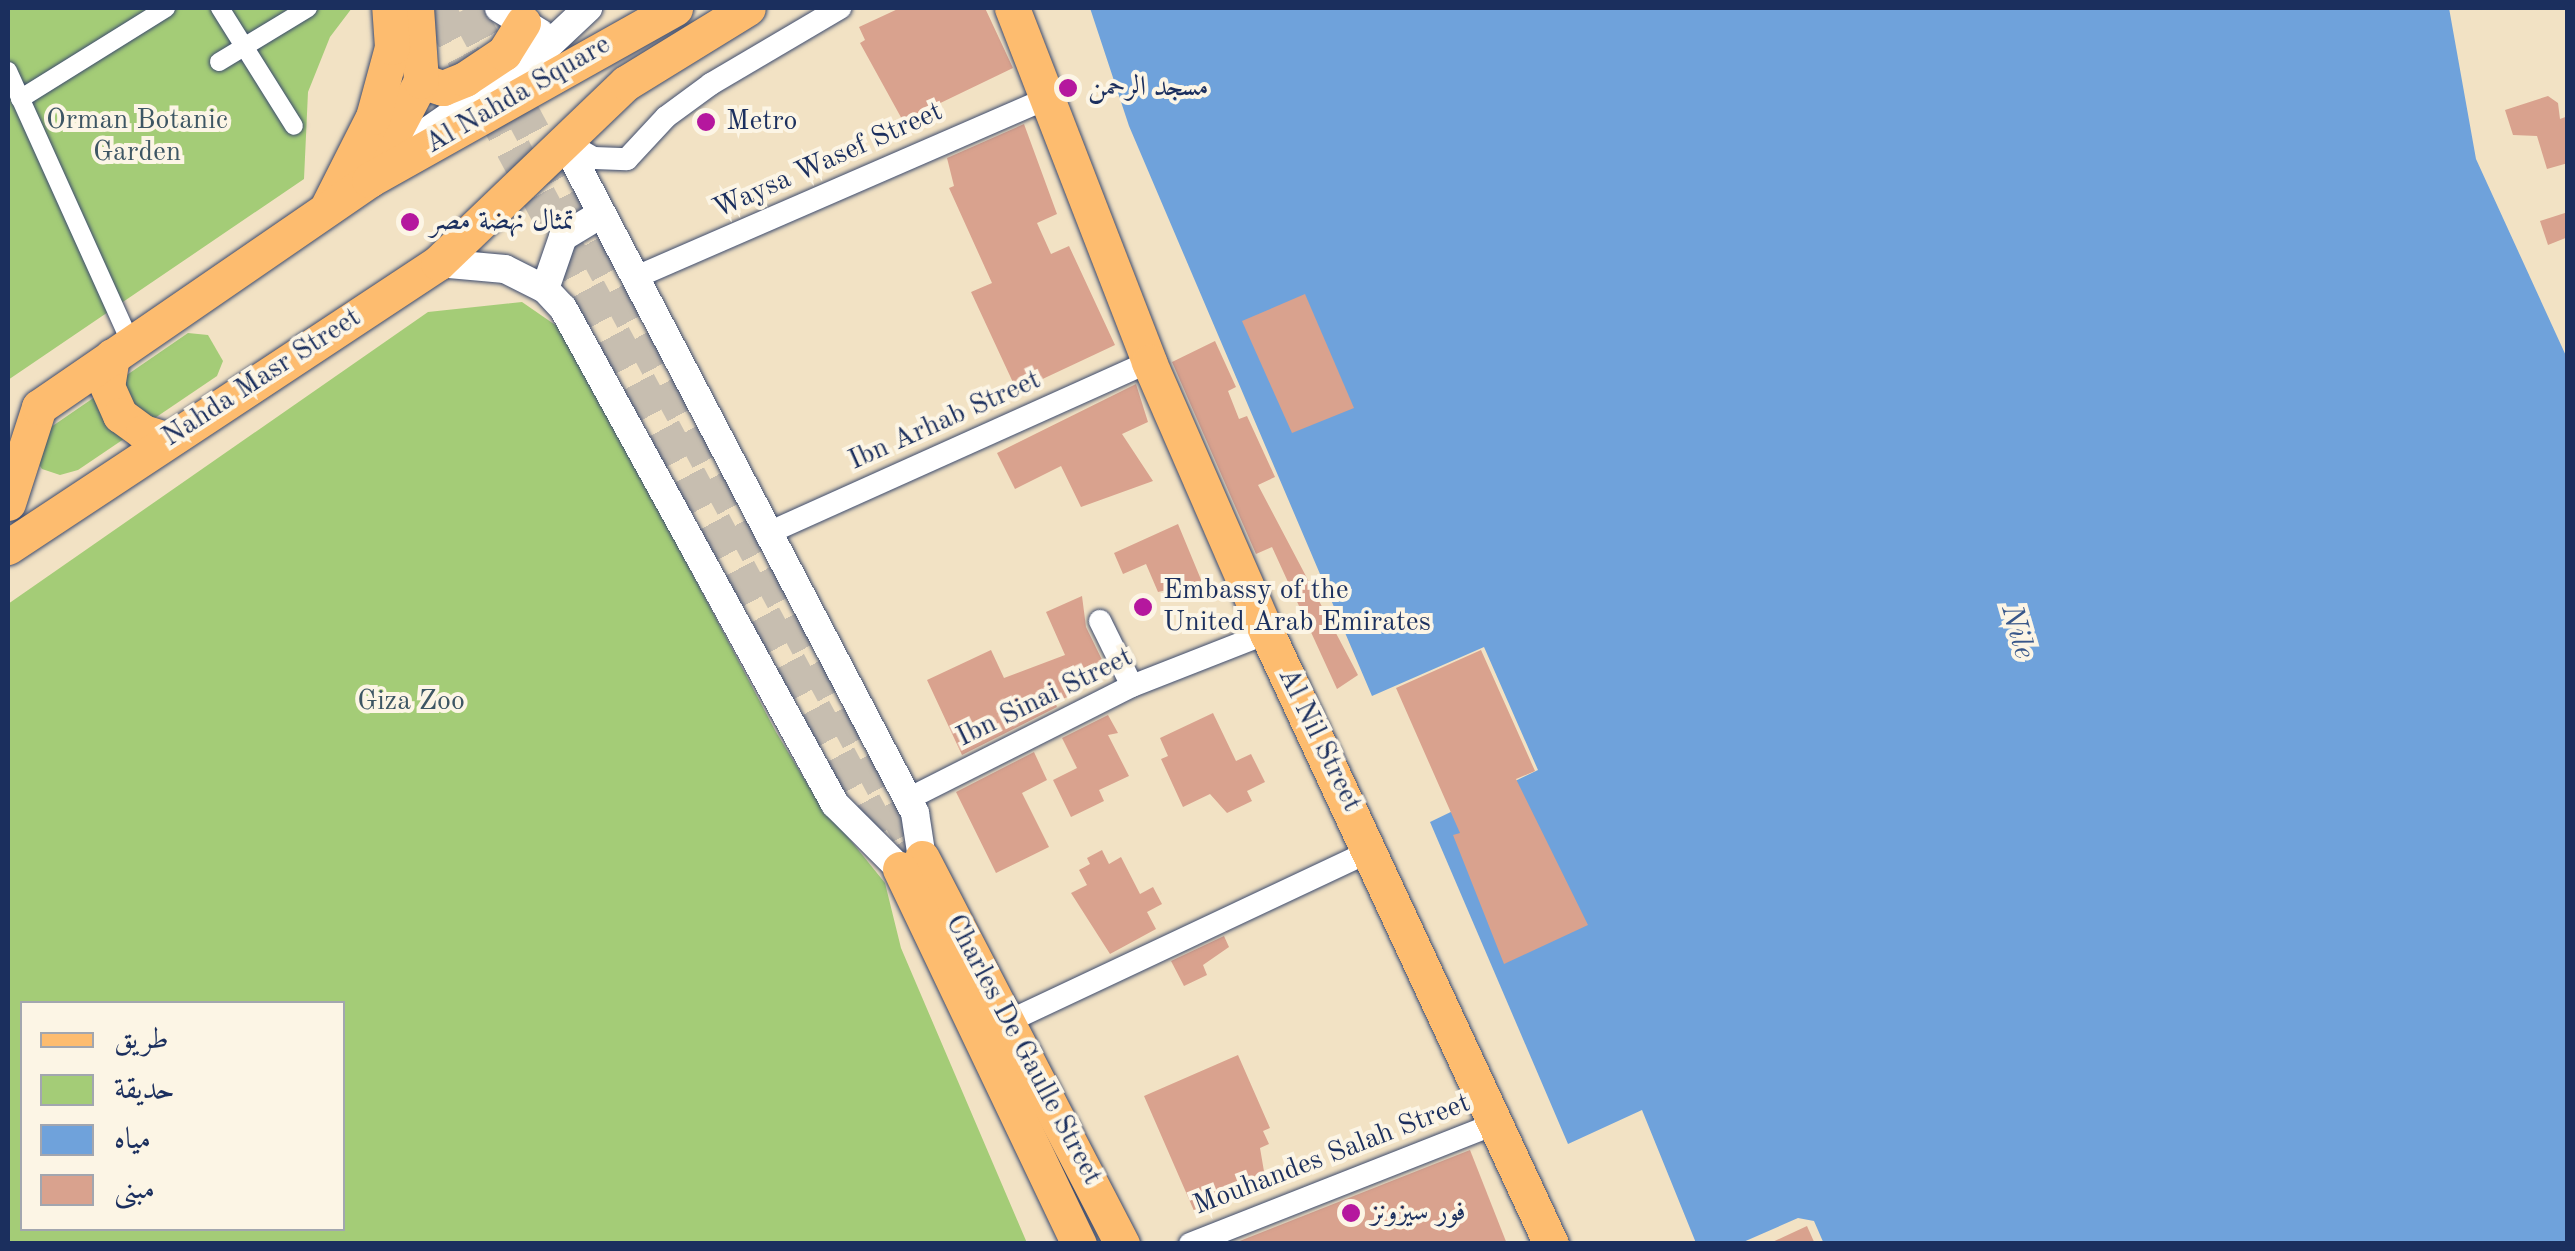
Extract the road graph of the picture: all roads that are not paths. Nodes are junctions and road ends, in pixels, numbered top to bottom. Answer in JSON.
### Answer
{"nodes":[{"id":1,"x":166,"y":8,"type":"edge"},
{"id":2,"x":220,"y":8,"type":"edge"},
{"id":3,"x":307,"y":8,"type":"edge"},
{"id":4,"x":389,"y":8,"type":"edge"},
{"id":5,"x":416,"y":8,"type":"edge"},
{"id":6,"x":588,"y":8,"type":"edge"},
{"id":7,"x":748,"y":8,"type":"edge"},
{"id":8,"x":840,"y":8,"type":"edge"},
{"id":9,"x":1012,"y":8,"type":"edge"},
{"id":10,"x":672,"y":10,"type":"edge"},
{"id":11,"x":512,"y":15,"type":"edge"},
{"id":12,"x":554,"y":41,"type":"junction"},
{"id":13,"x":245,"y":46,"type":"junction"},
{"id":14,"x":219,"y":62,"type":"dead end"},
{"id":15,"x":8,"y":71,"type":"edge"},
{"id":16,"x":421,"y":81,"type":"junction"},
{"id":17,"x":1046,"y":98,"type":"junction"},
{"id":18,"x":20,"y":99,"type":"junction"},
{"id":19,"x":294,"y":126,"type":"dead end"},
{"id":20,"x":564,"y":140,"type":"junction"},
{"id":21,"x":370,"y":180,"type":"junction"},
{"id":22,"x":510,"y":200,"type":"joint"},
{"id":23,"x":327,"y":209,"type":"junction"},
{"id":24,"x":601,"y":214,"type":"junction"},
{"id":25,"x":438,"y":263,"type":"junction"},
{"id":26,"x":634,"y":278,"type":"junction"},
{"id":27,"x":545,"y":289,"type":"junction"},
{"id":28,"x":122,"y":350,"type":"junction"},
{"id":29,"x":1149,"y":362,"type":"junction"},
{"id":30,"x":169,"y":440,"type":"junction"},
{"id":31,"x":8,"y":502,"type":"edge"},
{"id":32,"x":766,"y":534,"type":"junction"},
{"id":33,"x":8,"y":547,"type":"edge"},
{"id":34,"x":1100,"y":621,"type":"dead end"},
{"id":35,"x":1267,"y":634,"type":"junction"},
{"id":36,"x":1132,"y":686,"type":"junction"},
{"id":37,"x":908,"y":799,"type":"junction"},
{"id":38,"x":1372,"y":850,"type":"junction"},
{"id":39,"x":911,"y":864,"type":"junction"},
{"id":40,"x":1007,"y":1022,"type":"junction"},
{"id":41,"x":1497,"y":1123,"type":"junction"},
{"id":42,"x":1079,"y":1244,"type":"edge"},
{"id":43,"x":1122,"y":1244,"type":"edge"},
{"id":44,"x":1190,"y":1244,"type":"edge"},
{"id":45,"x":1550,"y":1244,"type":"edge"}],
"edges":[{"from":1,"to":18,"type":"street"},
{"from":2,"to":13,"type":"street"},
{"from":3,"to":13,"type":"street"},
{"from":4,"to":23,"type":"main road"},
{"from":5,"to":16,"type":"main road"},
{"from":6,"to":12,"type":"street"},
{"from":7,"to":20,"type":"main road","name":"Al Nahda Square"},
{"from":8,"to":20,"type":"street"},
{"from":9,"to":17,"type":"main road","name":"Al Nil Street"},
{"from":10,"to":21,"type":"main road","name":"Al Nahda Square"},
{"from":11,"to":12,"type":"street"},
{"from":11,"to":16,"type":"main road"},
{"from":12,"to":21,"type":"street"},
{"from":13,"to":14,"type":"street"},
{"from":13,"to":19,"type":"street"},
{"from":15,"to":18,"type":"street"},
{"from":16,"to":21,"type":"main road"},
{"from":17,"to":26,"type":"street","name":"Waysa Wasef Street"},
{"from":17,"to":29,"type":"main road","name":"Al Nil Street"},
{"from":18,"to":28,"type":"street"},
{"from":20,"to":22,"type":"main road","name":"Al Nahda Square"},
{"from":20,"to":24,"type":"street"},
{"from":21,"to":23,"type":"main road"},
{"from":22,"to":25,"type":"main road","name":"Nahda Masr Street"},
{"from":23,"to":28,"type":"main road"},
{"from":24,"to":26,"type":"street"},
{"from":24,"to":27,"type":"street"},
{"from":25,"to":27,"type":"street"},
{"from":25,"to":30,"type":"main road","name":"Nahda Masr Street"},
{"from":26,"to":32,"type":"street"},
{"from":27,"to":39,"type":"street"},
{"from":28,"to":30,"type":"main road"},
{"from":28,"to":31,"type":"main road"},
{"from":29,"to":32,"type":"street","name":"Ibn Arhab Street"},
{"from":29,"to":35,"type":"main road","name":"Al Nil Street"},
{"from":30,"to":33,"type":"main road","name":"Nahda Masr Street"},
{"from":32,"to":37,"type":"street"},
{"from":34,"to":36,"type":"street"},
{"from":35,"to":36,"type":"street","name":"Ibn Sinai Street"},
{"from":35,"to":38,"type":"main road","name":"Al Nil Street"},
{"from":36,"to":37,"type":"street","name":"Ibn Sinai Street"},
{"from":37,"to":39,"type":"street"},
{"from":38,"to":40,"type":"street"},
{"from":38,"to":41,"type":"main road","name":"Al Nil Street"},
{"from":39,"to":40,"type":"main road","name":"Charles De Gaulle Street"},
{"from":39,"to":42,"type":"main road","name":"Charles De Gaulle Street"},
{"from":40,"to":43,"type":"main road","name":"Charles De Gaulle Street"},
{"from":41,"to":44,"type":"street","name":"Mouhandes Salah Street"},
{"from":41,"to":45,"type":"main road","name":"Al Nil Street"}]}
